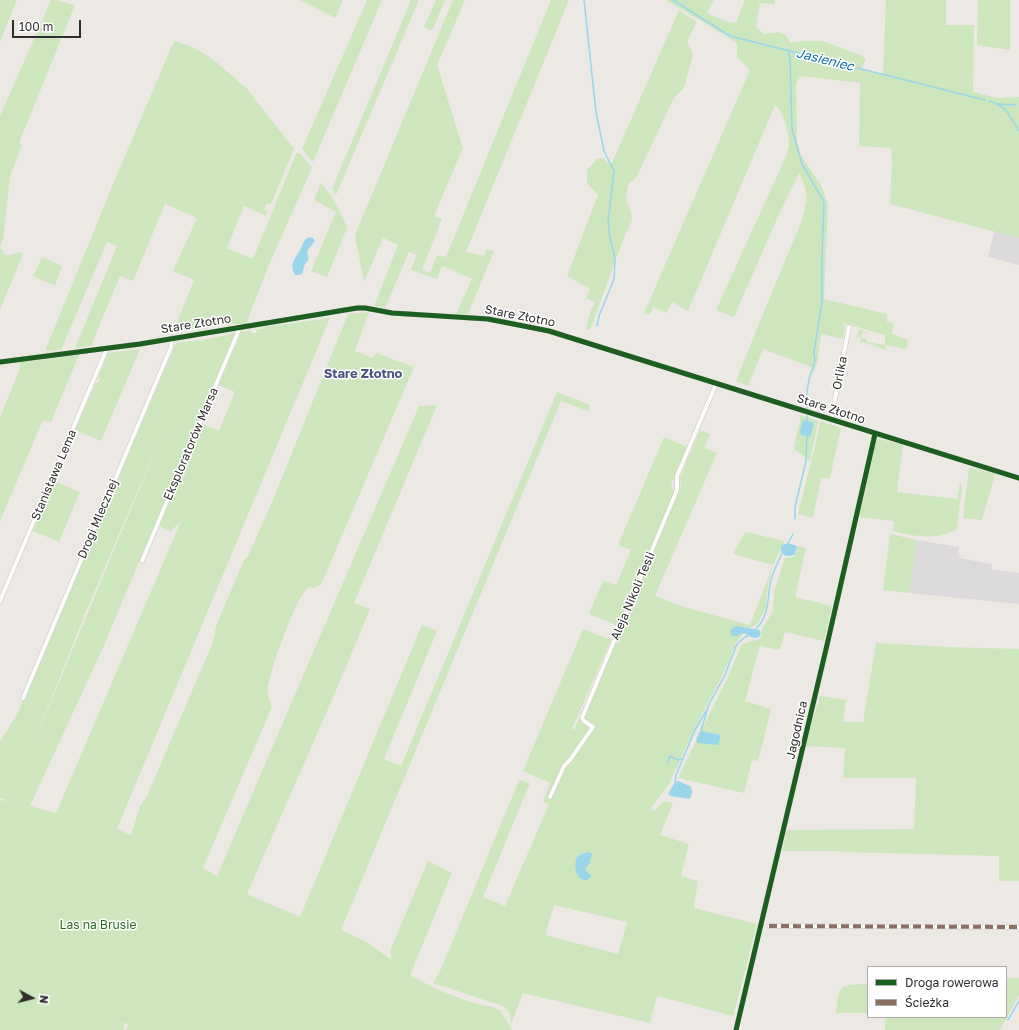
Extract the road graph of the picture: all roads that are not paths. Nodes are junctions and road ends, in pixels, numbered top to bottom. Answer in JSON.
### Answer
{"nodes":[{"id":1,"x":849,"y":327,"type":"dead end"},
{"id":2,"x":237,"y":328,"type":"junction"},
{"id":3,"x":172,"y":338,"type":"junction"},
{"id":4,"x":108,"y":348,"type":"junction"},
{"id":5,"x":0,"y":362,"type":"edge"},
{"id":6,"x":716,"y":384,"type":"junction"},
{"id":7,"x":831,"y":420,"type":"junction"},
{"id":8,"x":875,"y":434,"type":"junction"},
{"id":9,"x":1019,"y":478,"type":"edge"},
{"id":10,"x":142,"y":560,"type":"dead end"},
{"id":11,"x":0,"y":601,"type":"edge"},
{"id":12,"x":23,"y":698,"type":"dead end"},
{"id":13,"x":550,"y":797,"type":"dead end"},
{"id":14,"x":770,"y":926,"type":"dead end"},
{"id":15,"x":1019,"y":927,"type":"edge"},
{"id":16,"x":736,"y":1030,"type":"edge"}],
"edges":[{"from":1,"to":7,"type":"street","name":"Orlika"},
{"from":2,"to":3,"type":"street","name":"Stare Złotno"},
{"from":2,"to":6,"type":"street","name":"Stare Złotno"},
{"from":2,"to":10,"type":"street","name":"Eksploratorów Marsa"},
{"from":3,"to":4,"type":"street","name":"Stare Złotno"},
{"from":3,"to":12,"type":"street","name":"Drogi Mlecznej"},
{"from":4,"to":5,"type":"street","name":"Stare Złotno"},
{"from":4,"to":11,"type":"street","name":"Stanisława Lema"},
{"from":6,"to":7,"type":"street","name":"Stare Złotno"},
{"from":6,"to":13,"type":"street","name":"Aleja Nikoli Tesli"},
{"from":7,"to":8,"type":"street","name":"Stare Złotno"},
{"from":8,"to":9,"type":"street","name":"Stare Złotno"},
{"from":8,"to":16,"type":"street","name":"Jagodnica"},
{"from":14,"to":15,"type":"street"}]}
